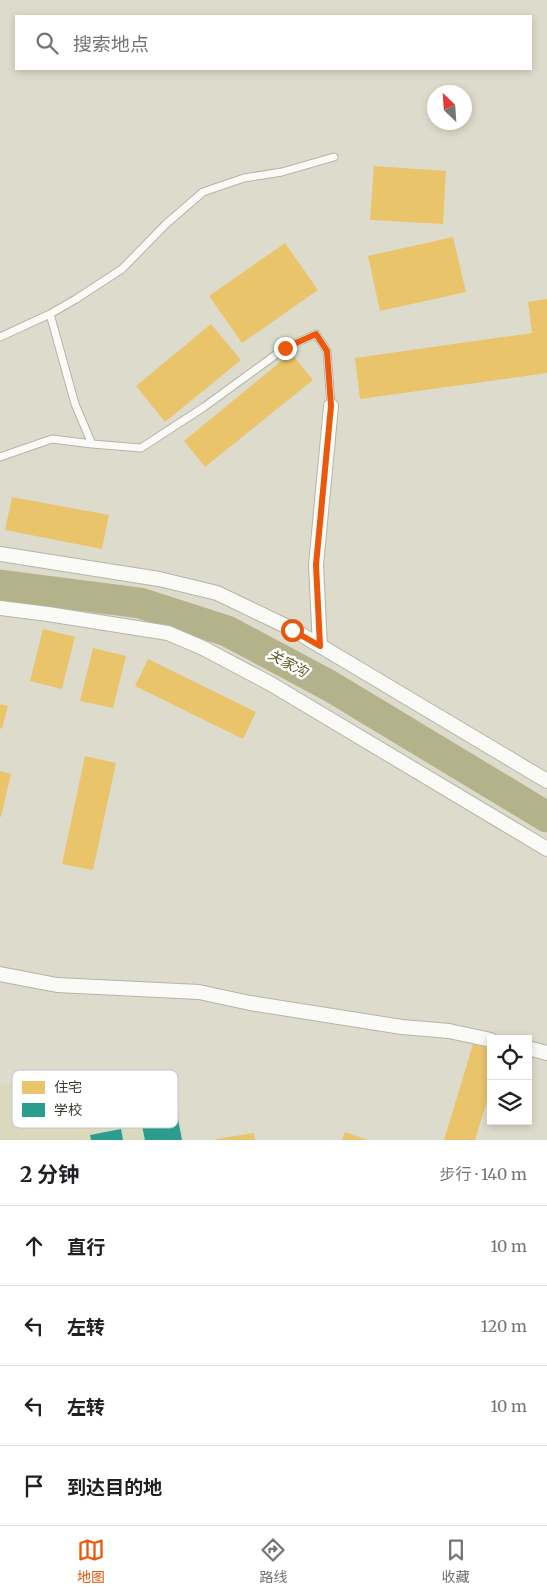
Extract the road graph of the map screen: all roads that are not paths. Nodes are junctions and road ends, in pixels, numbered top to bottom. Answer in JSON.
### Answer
{"nodes":[{"id":1,"x":334,"y":157,"type":"dead end"},
{"id":2,"x":50,"y":314,"type":"junction"},
{"id":3,"x":0,"y":337,"type":"edge"},
{"id":4,"x":331,"y":406,"type":"joint"},
{"id":5,"x":92,"y":444,"type":"junction"},
{"id":6,"x":0,"y":457,"type":"edge"},
{"id":7,"x":0,"y":554,"type":"edge"},
{"id":8,"x":0,"y":608,"type":"edge"},
{"id":9,"x":320,"y":646,"type":"junction"},
{"id":10,"x":547,"y":781,"type":"edge"},
{"id":11,"x":547,"y":848,"type":"edge"},
{"id":12,"x":0,"y":974,"type":"edge"},
{"id":13,"x":487,"y":1039,"type":"edge"},
{"id":14,"x":532,"y":1049,"type":"edge"},
{"id":15,"x":547,"y":1053,"type":"edge"}],
"edges":[{"from":1,"to":2,"type":"lane"},
{"from":2,"to":3,"type":"lane"},
{"from":2,"to":5,"type":"lane"},
{"from":4,"to":5,"type":"lane"},
{"from":4,"to":9,"type":"street"},
{"from":5,"to":6,"type":"lane"},
{"from":7,"to":9,"type":"street"},
{"from":8,"to":11,"type":"street"},
{"from":9,"to":10,"type":"street"},
{"from":12,"to":13,"type":"street"},
{"from":14,"to":15,"type":"street"}]}
